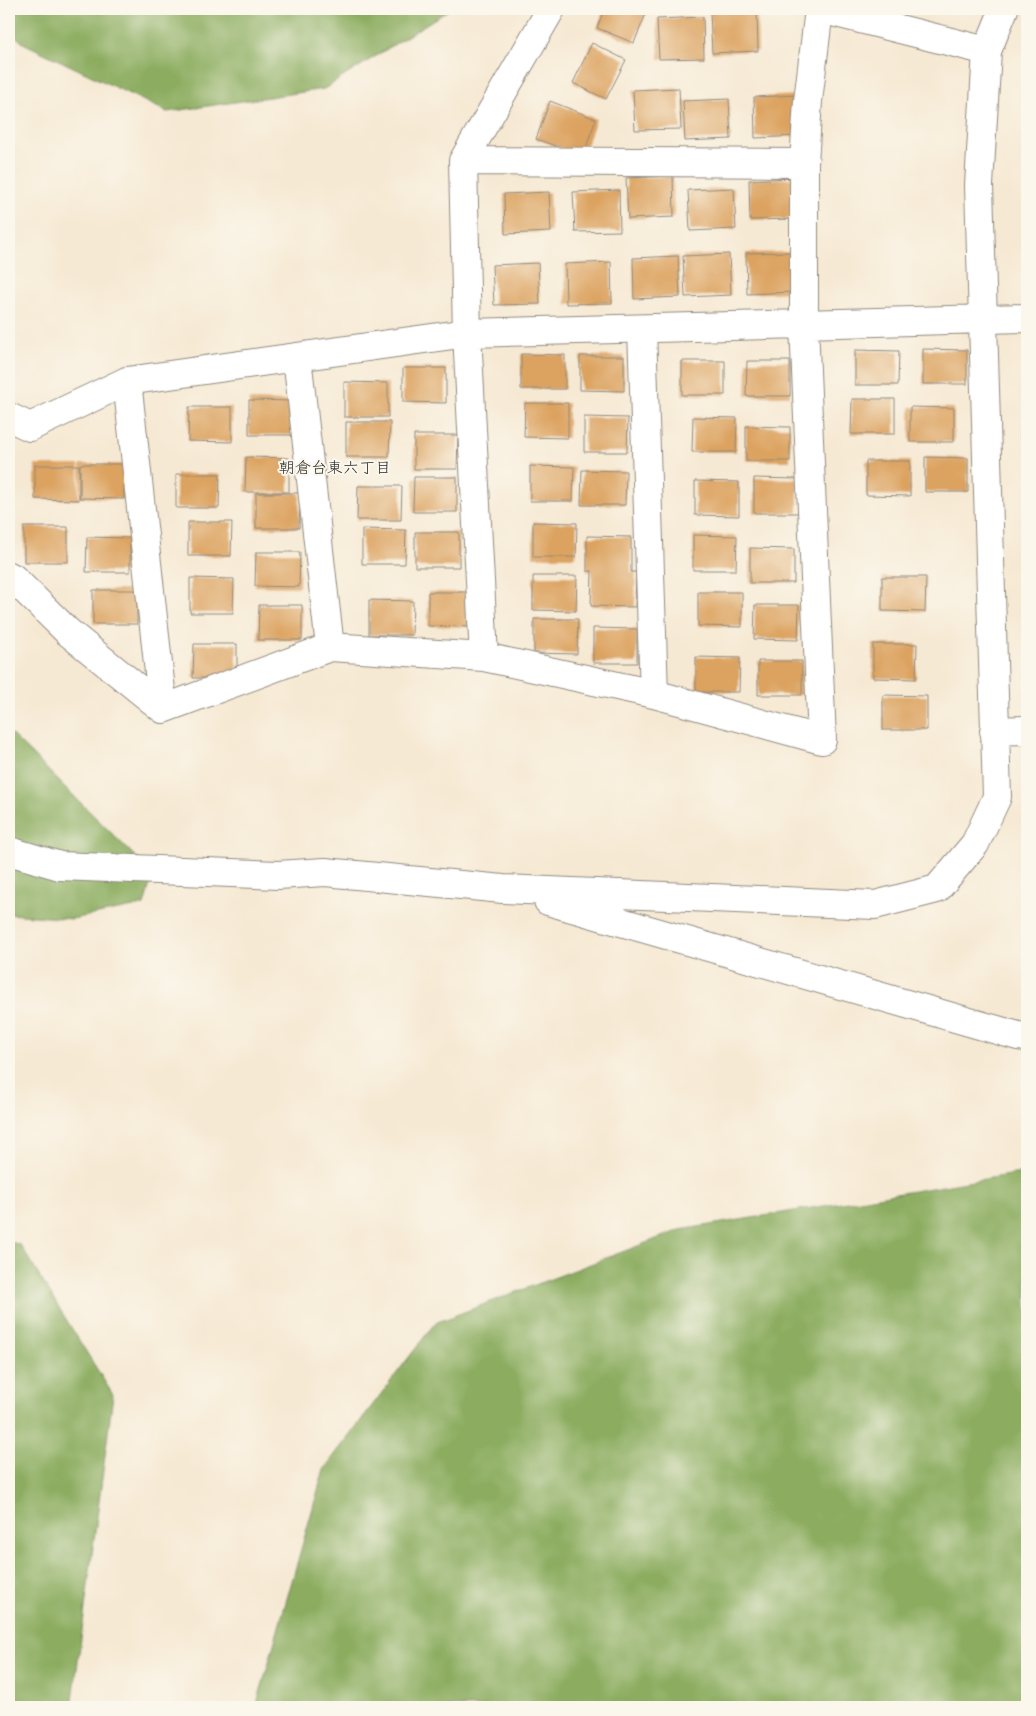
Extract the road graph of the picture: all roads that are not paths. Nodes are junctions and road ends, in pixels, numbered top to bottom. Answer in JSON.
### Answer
{"nodes":[{"id":1,"x":551,"y":9,"type":"edge"},
{"id":2,"x":819,"y":9,"type":"edge"},
{"id":3,"x":1004,"y":9,"type":"edge"},
{"id":4,"x":988,"y":51,"type":"junction"},
{"id":5,"x":463,"y":161,"type":"junction"},
{"id":6,"x":804,"y":163,"type":"junction"},
{"id":7,"x":1027,"y":318,"type":"edge"},
{"id":8,"x":982,"y":320,"type":"junction"},
{"id":9,"x":804,"y":325,"type":"junction"},
{"id":10,"x":642,"y":329,"type":"junction"},
{"id":11,"x":467,"y":333,"type":"junction"},
{"id":12,"x":297,"y":357,"type":"junction"},
{"id":13,"x":127,"y":381,"type":"junction"},
{"id":14,"x":9,"y":417,"type":"edge"},
{"id":15,"x":9,"y":576,"type":"edge"},
{"id":16,"x":330,"y":647,"type":"junction"},
{"id":17,"x":484,"y":656,"type":"junction"},
{"id":18,"x":654,"y":694,"type":"junction"},
{"id":19,"x":163,"y":709,"type":"junction"},
{"id":20,"x":1027,"y":730,"type":"edge"},
{"id":21,"x":994,"y":731,"type":"junction"},
{"id":22,"x":9,"y":851,"type":"edge"},
{"id":23,"x":503,"y":889,"type":"junction"},
{"id":24,"x":1027,"y":1037,"type":"edge"}],
"edges":[{"from":1,"to":5,"type":"street"},
{"from":2,"to":4,"type":"street"},
{"from":2,"to":6,"type":"street"},
{"from":3,"to":4,"type":"street"},
{"from":4,"to":8,"type":"street"},
{"from":5,"to":6,"type":"street"},
{"from":5,"to":11,"type":"street"},
{"from":6,"to":9,"type":"street"},
{"from":7,"to":8,"type":"street"},
{"from":8,"to":9,"type":"street"},
{"from":8,"to":21,"type":"street"},
{"from":9,"to":10,"type":"street"},
{"from":9,"to":18,"type":"street"},
{"from":10,"to":11,"type":"street"},
{"from":10,"to":18,"type":"street"},
{"from":11,"to":12,"type":"street"},
{"from":11,"to":17,"type":"street"},
{"from":12,"to":13,"type":"street"},
{"from":12,"to":16,"type":"street"},
{"from":13,"to":14,"type":"street"},
{"from":13,"to":19,"type":"street"},
{"from":15,"to":19,"type":"street"},
{"from":16,"to":17,"type":"street"},
{"from":16,"to":19,"type":"street"},
{"from":17,"to":18,"type":"street"},
{"from":20,"to":21,"type":"street"},
{"from":21,"to":23,"type":"street"},
{"from":22,"to":23,"type":"street"},
{"from":23,"to":24,"type":"street"}]}
